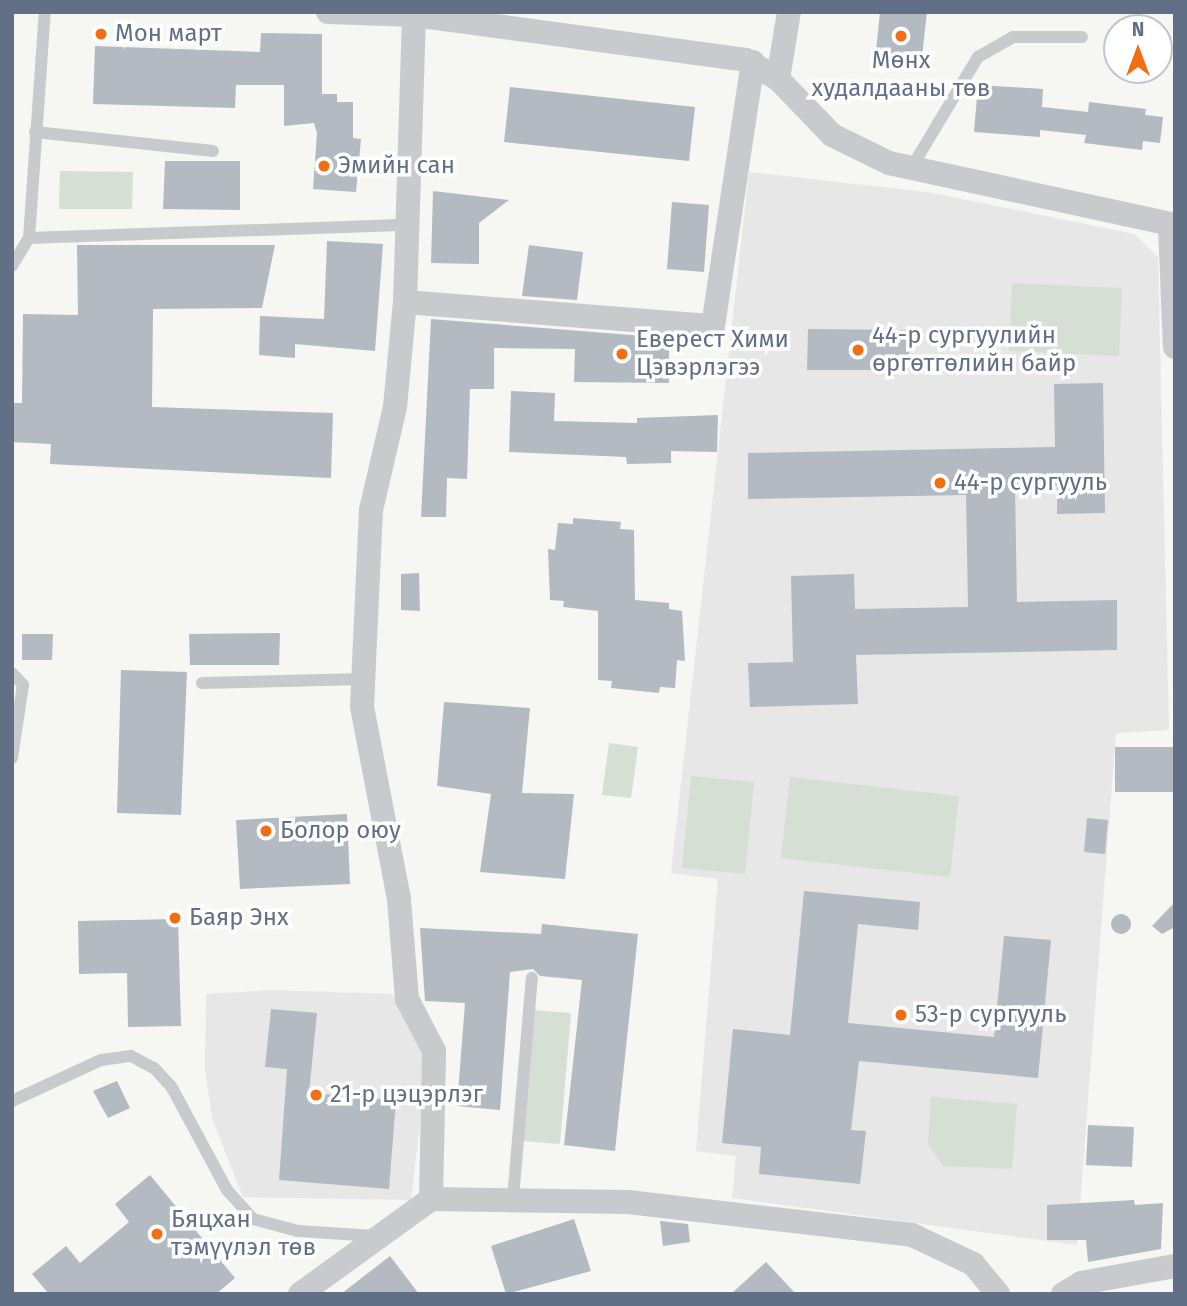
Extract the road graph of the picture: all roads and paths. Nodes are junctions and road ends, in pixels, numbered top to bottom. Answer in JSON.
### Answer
{"nodes":[{"id":1,"x":45,"y":12,"type":"edge"},
{"id":2,"x":328,"y":12,"type":"edge"},
{"id":3,"x":789,"y":12,"type":"edge"},
{"id":4,"x":386,"y":13,"type":"edge"},
{"id":5,"x":414,"y":15,"type":"junction"},
{"id":6,"x":499,"y":19,"type":"edge"},
{"id":7,"x":1082,"y":37,"type":"dead end"},
{"id":8,"x":752,"y":62,"type":"junction"},
{"id":9,"x":778,"y":79,"type":"junction"},
{"id":10,"x":35,"y":132,"type":"junction"},
{"id":11,"x":213,"y":151,"type":"dead end"},
{"id":12,"x":911,"y":170,"type":"junction"},
{"id":13,"x":407,"y":225,"type":"junction"},
{"id":14,"x":1172,"y":225,"type":"edge"},
{"id":15,"x":29,"y":238,"type":"junction"},
{"id":16,"x":12,"y":265,"type":"edge"},
{"id":17,"x":404,"y":302,"type":"junction"},
{"id":18,"x":1175,"y":347,"type":"edge"},
{"id":19,"x":12,"y":673,"type":"edge"},
{"id":20,"x":362,"y":680,"type":"junction"},
{"id":21,"x":202,"y":683,"type":"dead end"},
{"id":22,"x":12,"y":756,"type":"edge"},
{"id":23,"x":532,"y":978,"type":"dead end"},
{"id":24,"x":13,"y":1098,"type":"edge"},
{"id":25,"x":513,"y":1198,"type":"junction"},
{"id":26,"x":431,"y":1199,"type":"junction"},
{"id":27,"x":379,"y":1236,"type":"junction"},
{"id":28,"x":1175,"y":1266,"type":"edge"},
{"id":29,"x":300,"y":1294,"type":"edge"},
{"id":30,"x":998,"y":1294,"type":"edge"},
{"id":31,"x":1063,"y":1294,"type":"edge"}],
"edges":[{"from":1,"to":10,"type":"lane"},
{"from":2,"to":4,"type":"street"},
{"from":3,"to":9,"type":"street"},
{"from":4,"to":5,"type":"street"},
{"from":5,"to":6,"type":"street"},
{"from":5,"to":13,"type":"street"},
{"from":6,"to":8,"type":"street"},
{"from":7,"to":12,"type":"lane"},
{"from":8,"to":9,"type":"street"},
{"from":8,"to":17,"type":"street"},
{"from":9,"to":12,"type":"street"},
{"from":10,"to":11,"type":"lane"},
{"from":10,"to":15,"type":"lane"},
{"from":12,"to":14,"type":"street"},
{"from":13,"to":15,"type":"lane"},
{"from":13,"to":17,"type":"street"},
{"from":14,"to":18,"type":"street"},
{"from":15,"to":16,"type":"lane"},
{"from":17,"to":20,"type":"street"},
{"from":19,"to":22,"type":"lane"},
{"from":20,"to":21,"type":"lane"},
{"from":20,"to":26,"type":"street"},
{"from":23,"to":25,"type":"lane"},
{"from":24,"to":27,"type":"lane"},
{"from":25,"to":26,"type":"street"},
{"from":25,"to":30,"type":"street"},
{"from":26,"to":27,"type":"street"},
{"from":27,"to":29,"type":"street"},
{"from":28,"to":31,"type":"street"}]}
